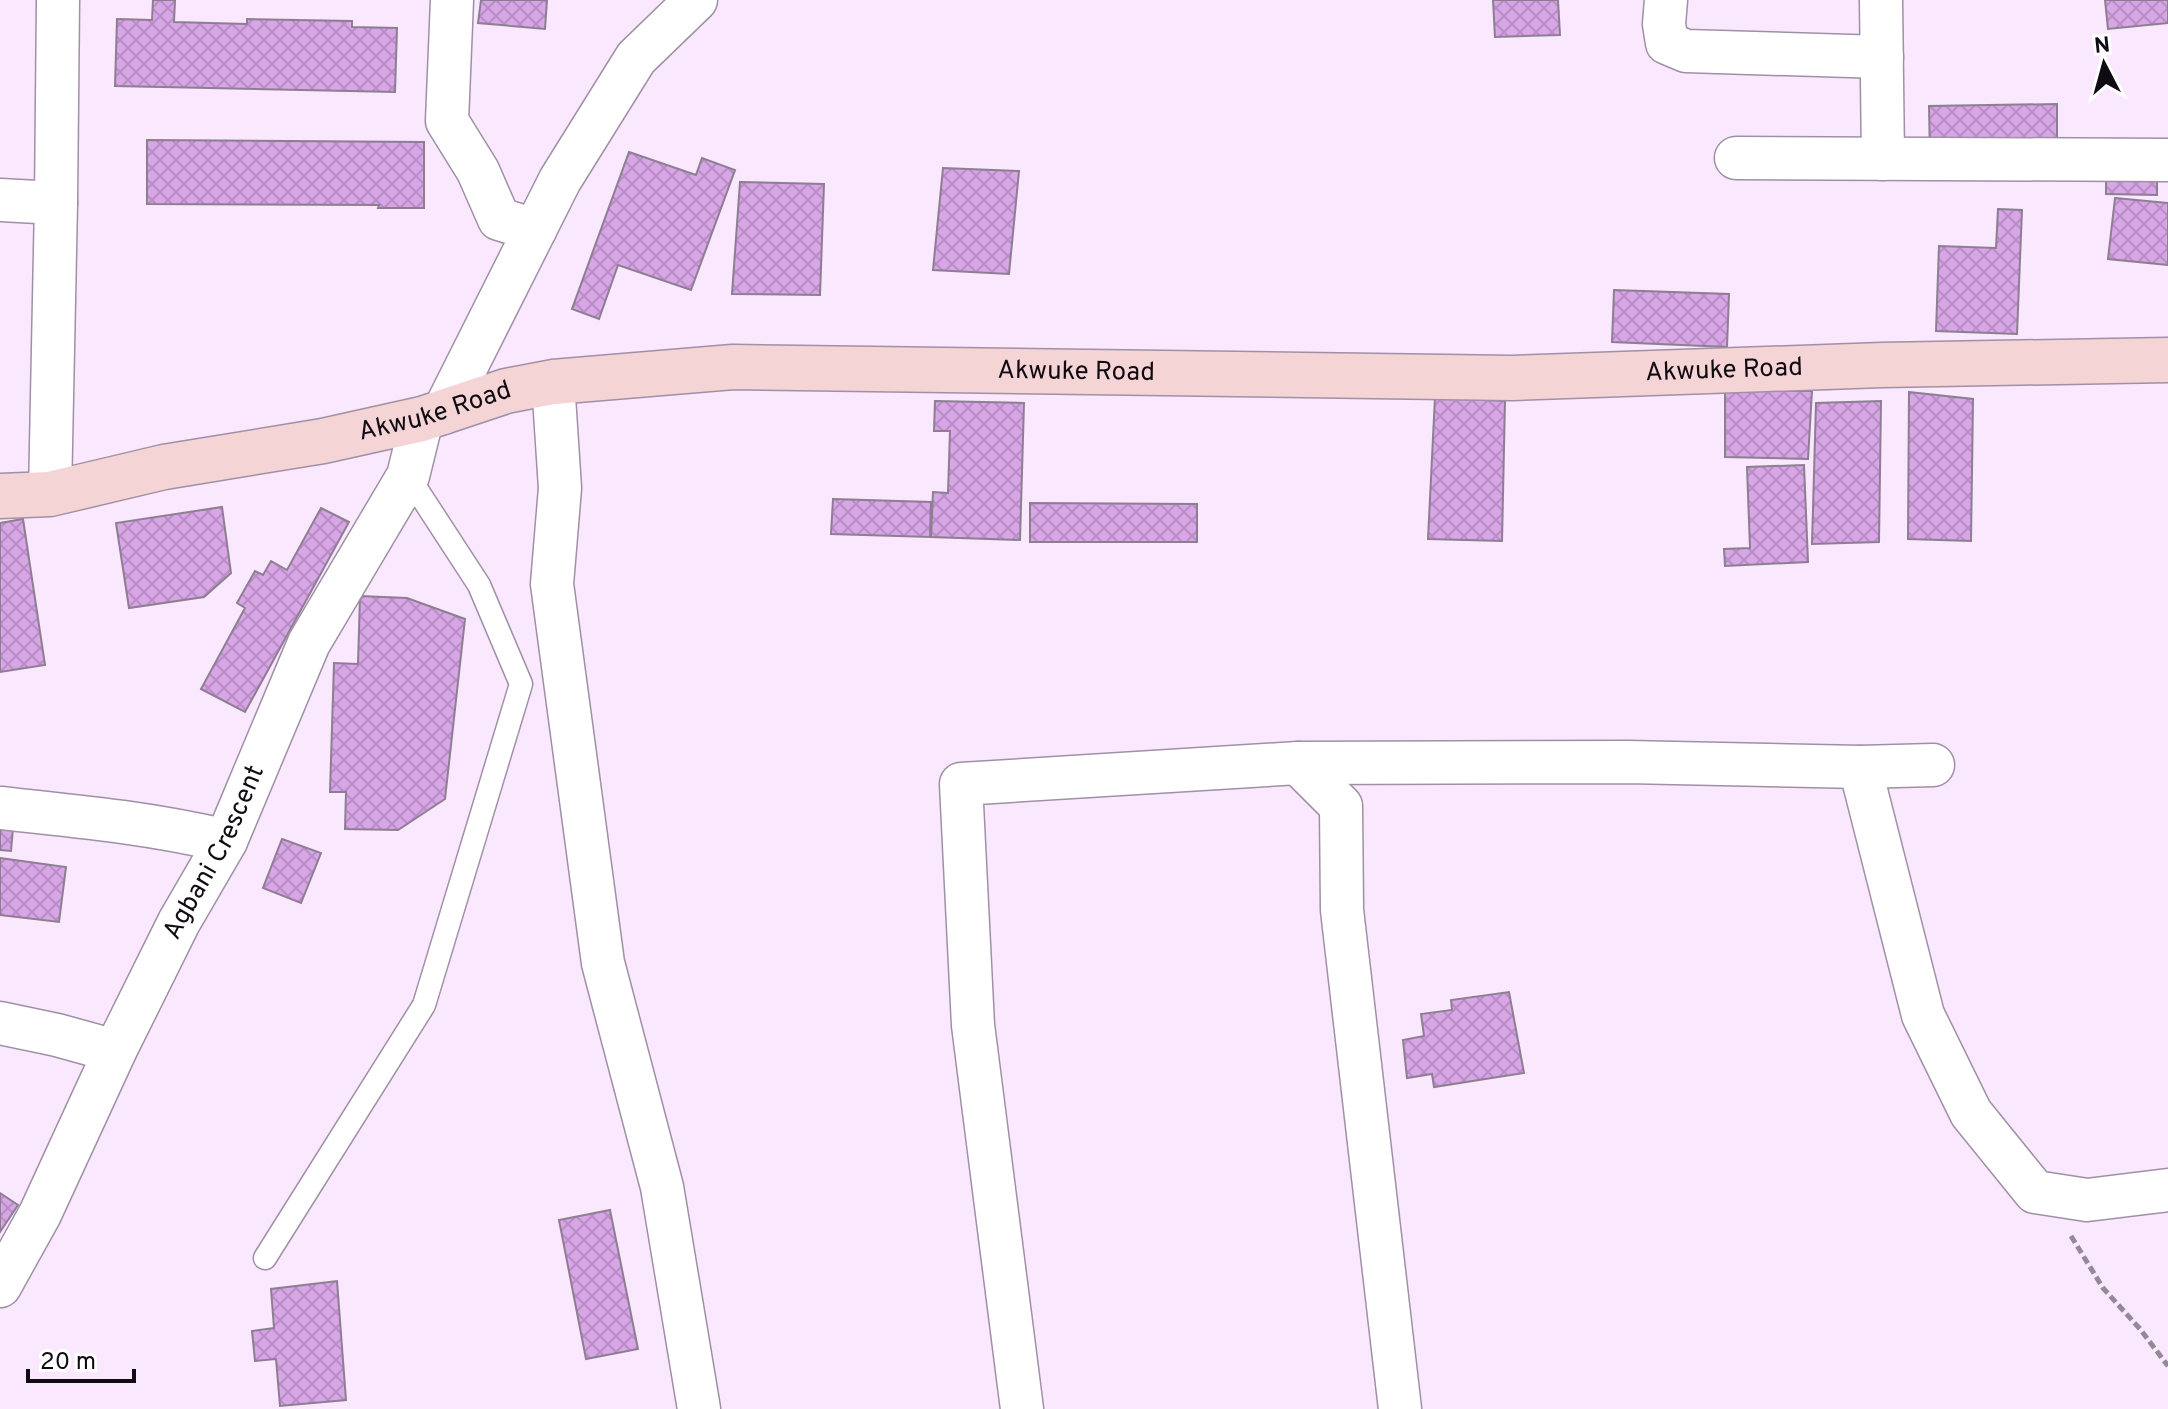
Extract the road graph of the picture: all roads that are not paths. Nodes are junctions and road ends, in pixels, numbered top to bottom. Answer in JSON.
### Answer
{"nodes":[{"id":1,"x":58,"y":0,"type":"edge"},
{"id":2,"x":452,"y":0,"type":"edge"},
{"id":3,"x":696,"y":0,"type":"edge"},
{"id":4,"x":1666,"y":0,"type":"edge"},
{"id":5,"x":1881,"y":0,"type":"edge"},
{"id":6,"x":1882,"y":57,"type":"junction"},
{"id":7,"x":1736,"y":158,"type":"dead end"},
{"id":8,"x":1883,"y":159,"type":"junction"},
{"id":9,"x":2168,"y":160,"type":"edge"},
{"id":10,"x":0,"y":200,"type":"edge"},
{"id":11,"x":56,"y":203,"type":"junction"},
{"id":12,"x":535,"y":230,"type":"junction"},
{"id":13,"x":2168,"y":360,"type":"edge"},
{"id":14,"x":553,"y":382,"type":"junction"},
{"id":15,"x":433,"y":416,"type":"junction"},
{"id":16,"x":408,"y":476,"type":"junction"},
{"id":17,"x":50,"y":494,"type":"junction"},
{"id":18,"x":0,"y":496,"type":"edge"},
{"id":19,"x":543,"y":682,"type":"junction"},
{"id":20,"x":1298,"y":763,"type":"junction"},
{"id":21,"x":1933,"y":765,"type":"dead end"},
{"id":22,"x":1860,"y":767,"type":"junction"},
{"id":23,"x":0,"y":808,"type":"edge"},
{"id":24,"x":226,"y":841,"type":"junction"},
{"id":25,"x":0,"y":1023,"type":"edge"},
{"id":26,"x":115,"y":1051,"type":"junction"},
{"id":27,"x":2168,"y":1190,"type":"edge"},
{"id":28,"x":265,"y":1258,"type":"dead end"},
{"id":29,"x":0,"y":1286,"type":"edge"},
{"id":30,"x":699,"y":1409,"type":"edge"},
{"id":31,"x":1022,"y":1409,"type":"edge"},
{"id":32,"x":1400,"y":1409,"type":"edge"}],
"edges":[{"from":1,"to":11,"type":"street"},
{"from":2,"to":12,"type":"street"},
{"from":3,"to":12,"type":"street","name":"Agbani Crescent"},
{"from":4,"to":6,"type":"street"},
{"from":5,"to":6,"type":"street"},
{"from":6,"to":8,"type":"street"},
{"from":7,"to":8,"type":"street"},
{"from":8,"to":9,"type":"street"},
{"from":10,"to":11,"type":"street"},
{"from":11,"to":17,"type":"street"},
{"from":12,"to":15,"type":"street","name":"Agbani Crescent"},
{"from":13,"to":14,"type":"main road","name":"Akwuke Road"},
{"from":14,"to":15,"type":"main road","name":"Akwuke Road"},
{"from":14,"to":19,"type":"street"},
{"from":15,"to":16,"type":"street","name":"Agbani Crescent"},
{"from":15,"to":17,"type":"main road","name":"Akwuke Road"},
{"from":16,"to":19,"type":"lane"},
{"from":16,"to":24,"type":"street","name":"Agbani Crescent"},
{"from":17,"to":18,"type":"main road","name":"Akwuke Road"},
{"from":19,"to":28,"type":"lane"},
{"from":19,"to":30,"type":"street"},
{"from":20,"to":22,"type":"street"},
{"from":20,"to":31,"type":"street"},
{"from":20,"to":32,"type":"street"},
{"from":21,"to":22,"type":"street"},
{"from":22,"to":27,"type":"street"},
{"from":23,"to":24,"type":"street"},
{"from":24,"to":26,"type":"street","name":"Agbani Crescent"},
{"from":25,"to":26,"type":"street"},
{"from":26,"to":29,"type":"street","name":"Agbani Crescent"}]}
